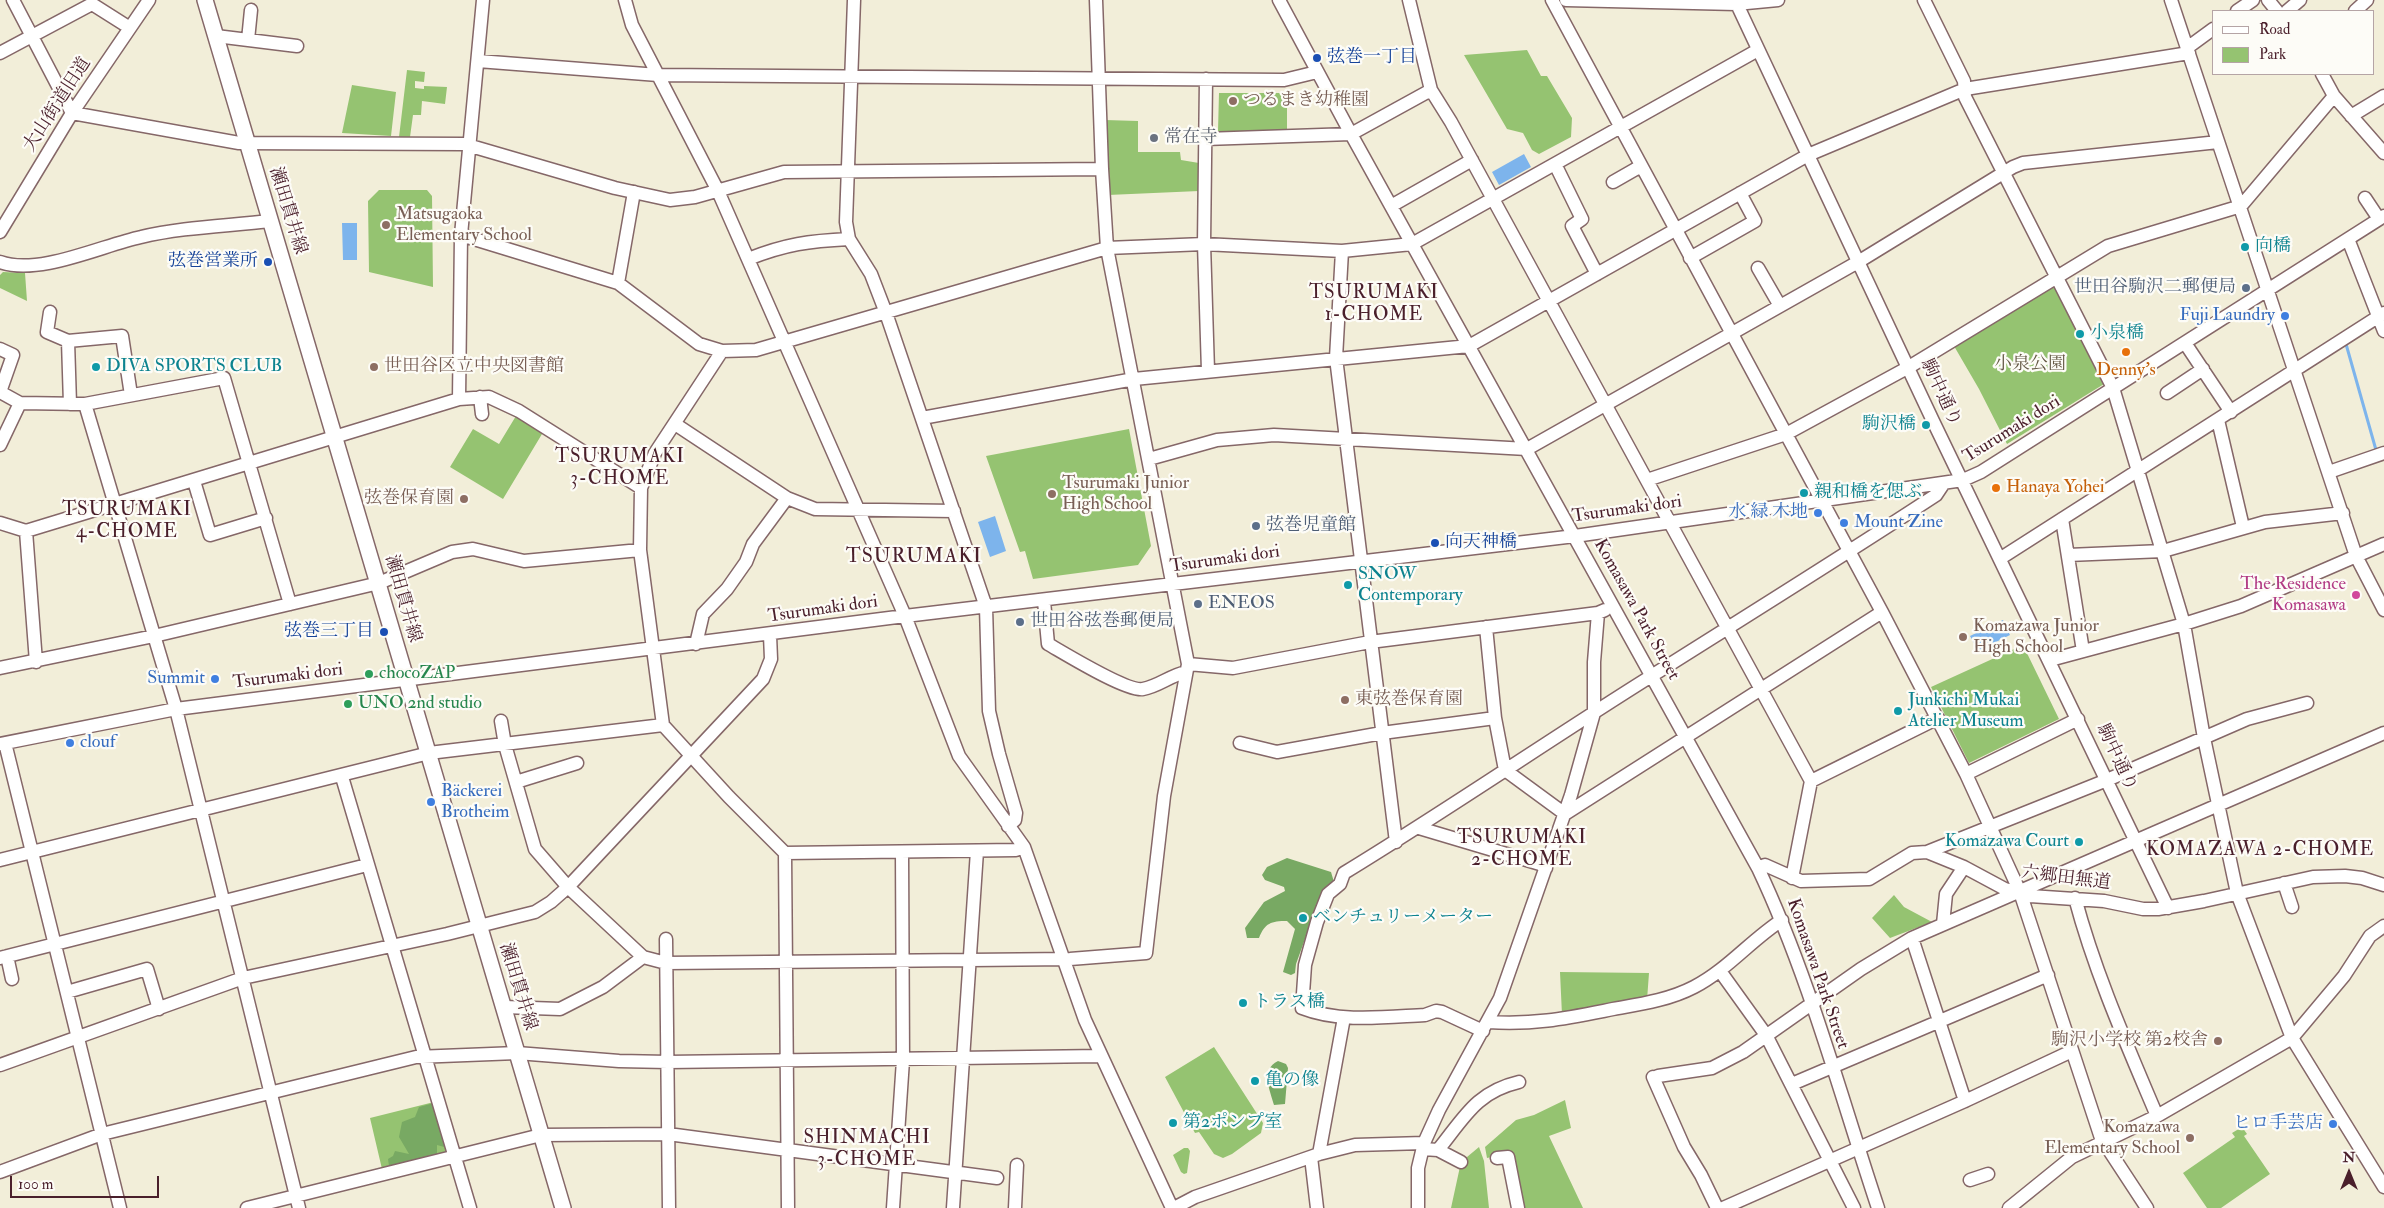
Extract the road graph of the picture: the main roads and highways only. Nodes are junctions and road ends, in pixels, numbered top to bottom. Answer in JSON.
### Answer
{"nodes":[{"id":1,"x":206,"y":0,"type":"edge"},
{"id":2,"x":563,"y":1208,"type":"edge"}],
"edges":[{"from":1,"to":2,"type":"main road","name":"瀬田貫井線"}]}
